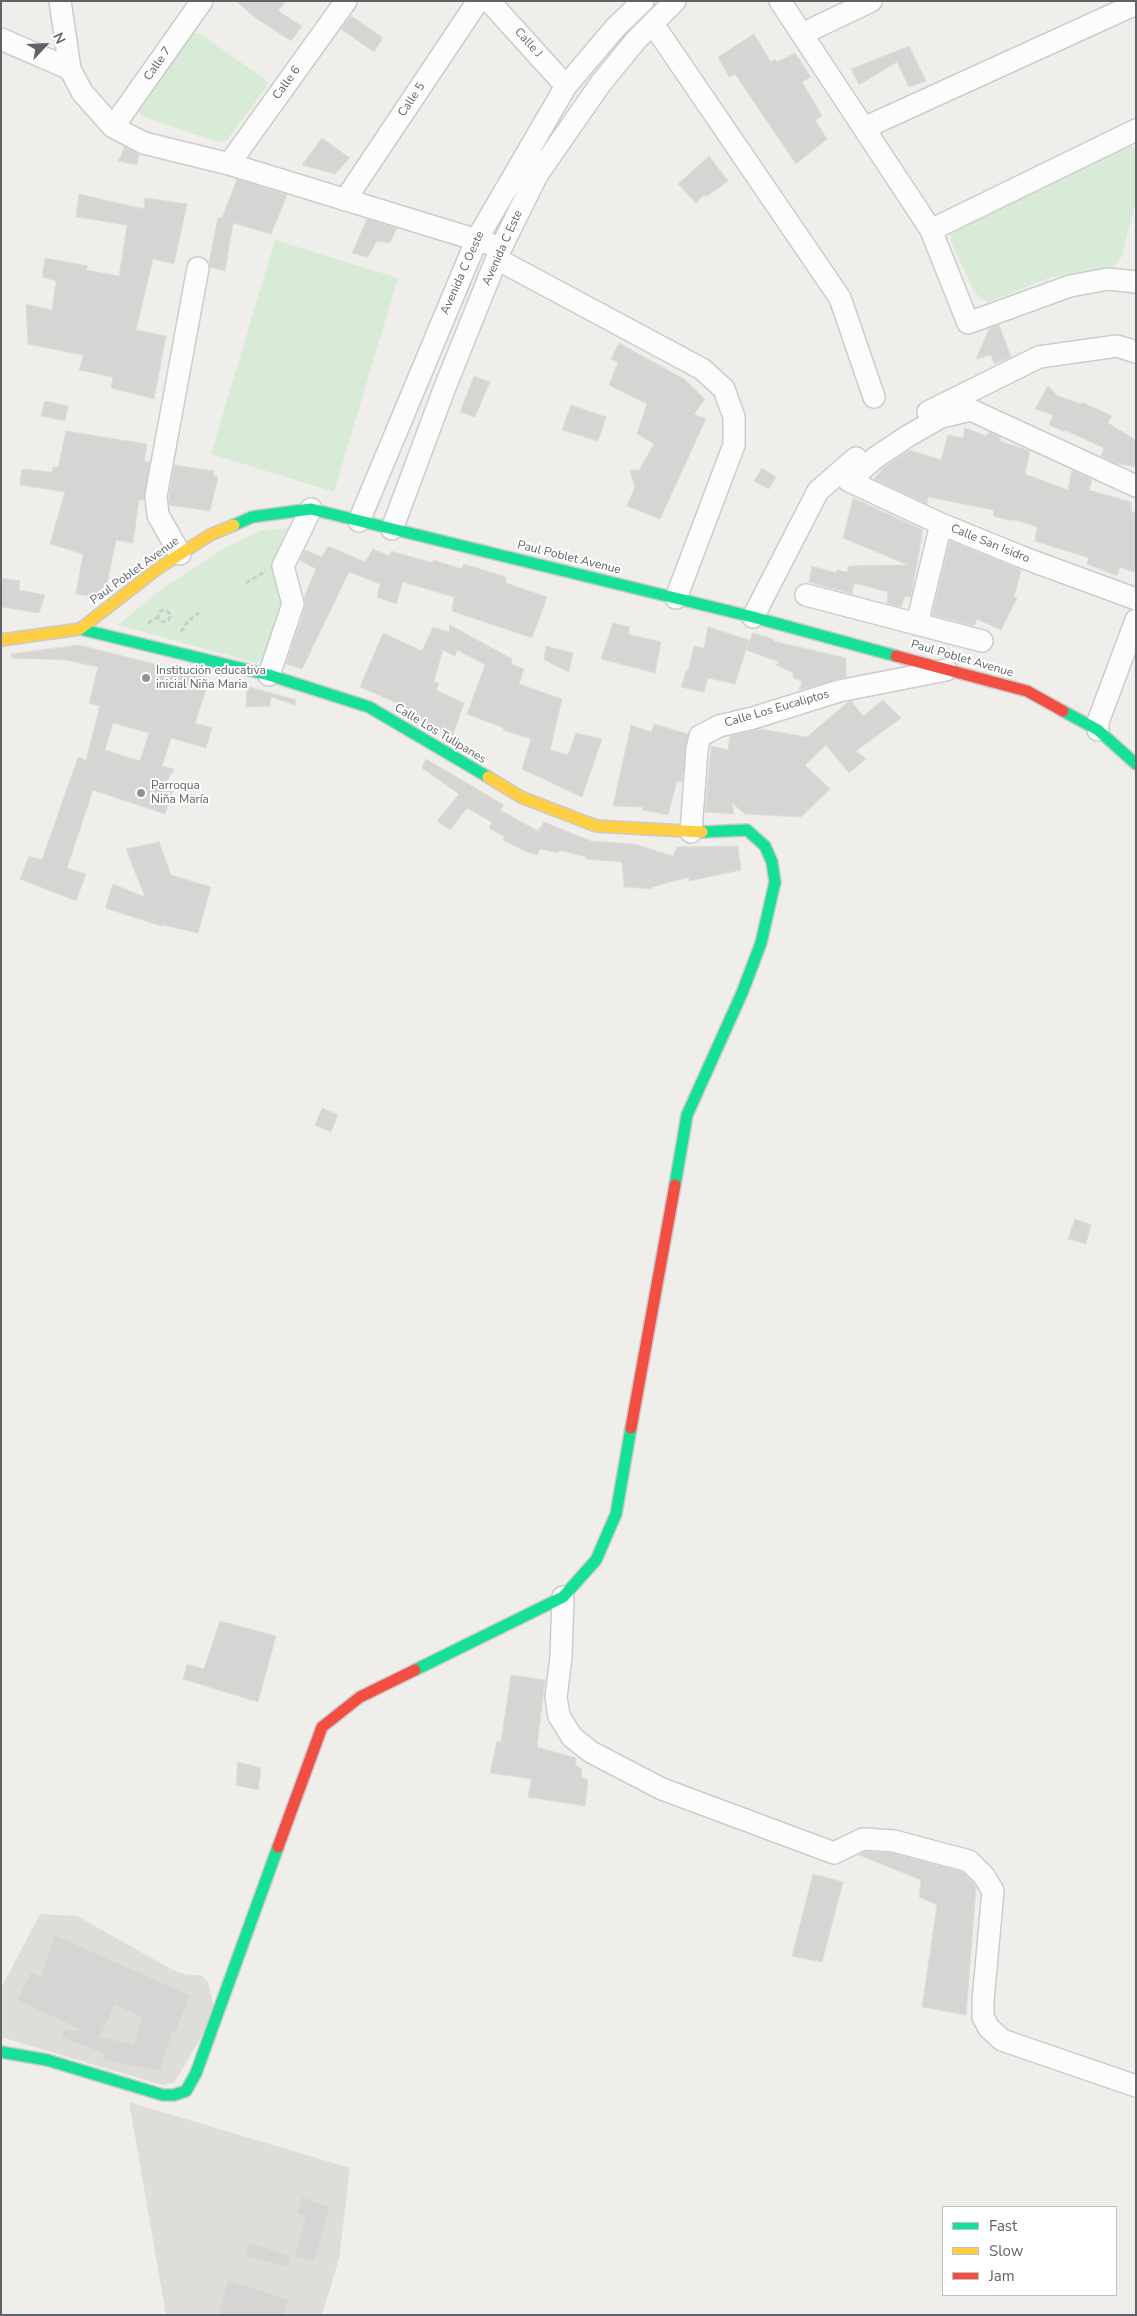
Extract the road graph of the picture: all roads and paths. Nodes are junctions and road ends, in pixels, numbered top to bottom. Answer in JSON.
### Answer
{"nodes":[{"id":1,"x":60,"y":1,"type":"edge"},
{"id":2,"x":202,"y":1,"type":"edge"},
{"id":3,"x":346,"y":1,"type":"edge"},
{"id":4,"x":478,"y":1,"type":"edge"},
{"id":5,"x":489,"y":1,"type":"edge"},
{"id":6,"x":643,"y":1,"type":"edge"},
{"id":7,"x":675,"y":1,"type":"edge"},
{"id":8,"x":780,"y":1,"type":"edge"},
{"id":9,"x":872,"y":1,"type":"edge"},
{"id":10,"x":1136,"y":4,"type":"edge"},
{"id":11,"x":653,"y":24,"type":"junction"},
{"id":12,"x":802,"y":34,"type":"junction"},
{"id":13,"x":1,"y":39,"type":"edge"},
{"id":14,"x":70,"y":69,"type":"junction"},
{"id":15,"x":566,"y":86,"type":"junction"},
{"id":16,"x":113,"y":127,"type":"junction"},
{"id":17,"x":864,"y":128,"type":"junction"},
{"id":18,"x":1136,"y":130,"type":"edge"},
{"id":19,"x":229,"y":164,"type":"junction"},
{"id":20,"x":345,"y":200,"type":"junction"},
{"id":21,"x":931,"y":230,"type":"junction"},
{"id":22,"x":477,"y":239,"type":"junction"},
{"id":23,"x":499,"y":253,"type":"junction"},
{"id":24,"x":198,"y":268,"type":"dead end"},
{"id":25,"x":1136,"y":280,"type":"edge"},
{"id":26,"x":1136,"y":352,"type":"edge"},
{"id":27,"x":874,"y":397,"type":"dead end"},
{"id":28,"x":1136,"y":486,"type":"edge"},
{"id":29,"x":310,"y":509,"type":"junction"},
{"id":30,"x":359,"y":521,"type":"junction"},
{"id":31,"x":941,"y":524,"type":"junction"},
{"id":32,"x":392,"y":529,"type":"junction"},
{"id":33,"x":180,"y":554,"type":"junction"},
{"id":34,"x":269,"y":569,"type":"dead end"},
{"id":35,"x":246,"y":583,"type":"dead end"},
{"id":36,"x":806,"y":596,"type":"dead end"},
{"id":37,"x":676,"y":598,"type":"junction"},
{"id":38,"x":1136,"y":599,"type":"edge"},
{"id":39,"x":199,"y":614,"type":"dead end"},
{"id":40,"x":753,"y":617,"type":"junction"},
{"id":41,"x":1136,"y":620,"type":"edge"},
{"id":42,"x":161,"y":621,"type":"joint"},
{"id":43,"x":916,"y":624,"type":"junction"},
{"id":44,"x":80,"y":629,"type":"junction"},
{"id":45,"x":180,"y":635,"type":"dead end"},
{"id":46,"x":1,"y":640,"type":"edge"},
{"id":47,"x":982,"y":641,"type":"dead end"},
{"id":48,"x":951,"y":669,"type":"junction"},
{"id":49,"x":269,"y":675,"type":"junction"},
{"id":50,"x":1098,"y":730,"type":"junction"},
{"id":51,"x":1136,"y":764,"type":"edge"},
{"id":52,"x":691,"y":832,"type":"junction"},
{"id":53,"x":563,"y":1598,"type":"junction"},
{"id":54,"x":1,"y":2052,"type":"edge"},
{"id":55,"x":1136,"y":2086,"type":"edge"}],
"edges":[{"from":1,"to":14,"type":"street"},
{"from":2,"to":16,"type":"street","name":"Calle 7"},
{"from":3,"to":19,"type":"street","name":"Calle 6"},
{"from":4,"to":20,"type":"street","name":"Calle 5"},
{"from":5,"to":15,"type":"street","name":"Calle J"},
{"from":6,"to":15,"type":"street","name":"Avenida C Oeste"},
{"from":7,"to":11,"type":"street","name":"Avenida C Este"},
{"from":8,"to":12,"type":"street"},
{"from":9,"to":12,"type":"street"},
{"from":10,"to":17,"type":"street"},
{"from":11,"to":23,"type":"street","name":"Avenida C Este"},
{"from":11,"to":27,"type":"street"},
{"from":12,"to":17,"type":"street"},
{"from":13,"to":14,"type":"street"},
{"from":14,"to":16,"type":"street"},
{"from":15,"to":22,"type":"street","name":"Avenida C Oeste"},
{"from":16,"to":19,"type":"street"},
{"from":17,"to":21,"type":"street"},
{"from":18,"to":21,"type":"street"},
{"from":19,"to":20,"type":"street"},
{"from":20,"to":22,"type":"street"},
{"from":21,"to":25,"type":"street"},
{"from":22,"to":23,"type":"street"},
{"from":22,"to":30,"type":"street","name":"Avenida C Oeste"},
{"from":23,"to":32,"type":"street","name":"Avenida C Este"},
{"from":23,"to":37,"type":"street"},
{"from":24,"to":33,"type":"street"},
{"from":26,"to":40,"type":"street"},
{"from":28,"to":31,"type":"street","name":"Calle San Isidro"},
{"from":29,"to":30,"type":"street","name":"Paul Poblet Avenue"},
{"from":29,"to":33,"type":"street","name":"Paul Poblet Avenue"},
{"from":29,"to":49,"type":"street"},
{"from":30,"to":32,"type":"street","name":"Paul Poblet Avenue"},
{"from":31,"to":38,"type":"street","name":"Calle San Isidro"},
{"from":31,"to":43,"type":"street"},
{"from":32,"to":37,"type":"street","name":"Paul Poblet Avenue"},
{"from":33,"to":44,"type":"street","name":"Paul Poblet Avenue"},
{"from":34,"to":35,"type":"path"},
{"from":36,"to":43,"type":"street"},
{"from":37,"to":40,"type":"street","name":"Paul Poblet Avenue"},
{"from":39,"to":45,"type":"path"},
{"from":40,"to":48,"type":"street","name":"Paul Poblet Avenue"},
{"from":41,"to":50,"type":"street"},
{"from":42,"to":42,"type":"path"},
{"from":43,"to":47,"type":"street"},
{"from":44,"to":46,"type":"street"},
{"from":44,"to":49,"type":"street","name":"Calle Los Tulipanes"},
{"from":48,"to":50,"type":"street","name":"Paul Poblet Avenue"},
{"from":48,"to":52,"type":"street","name":"Calle Los Eucaliptos"},
{"from":49,"to":52,"type":"street","name":"Calle Los Tulipanes"},
{"from":50,"to":51,"type":"street","name":"Paul Poblet Avenue"},
{"from":52,"to":53,"type":"street","name":"Calle Los Tulipanes"},
{"from":53,"to":54,"type":"street"},
{"from":53,"to":55,"type":"street"}]}
